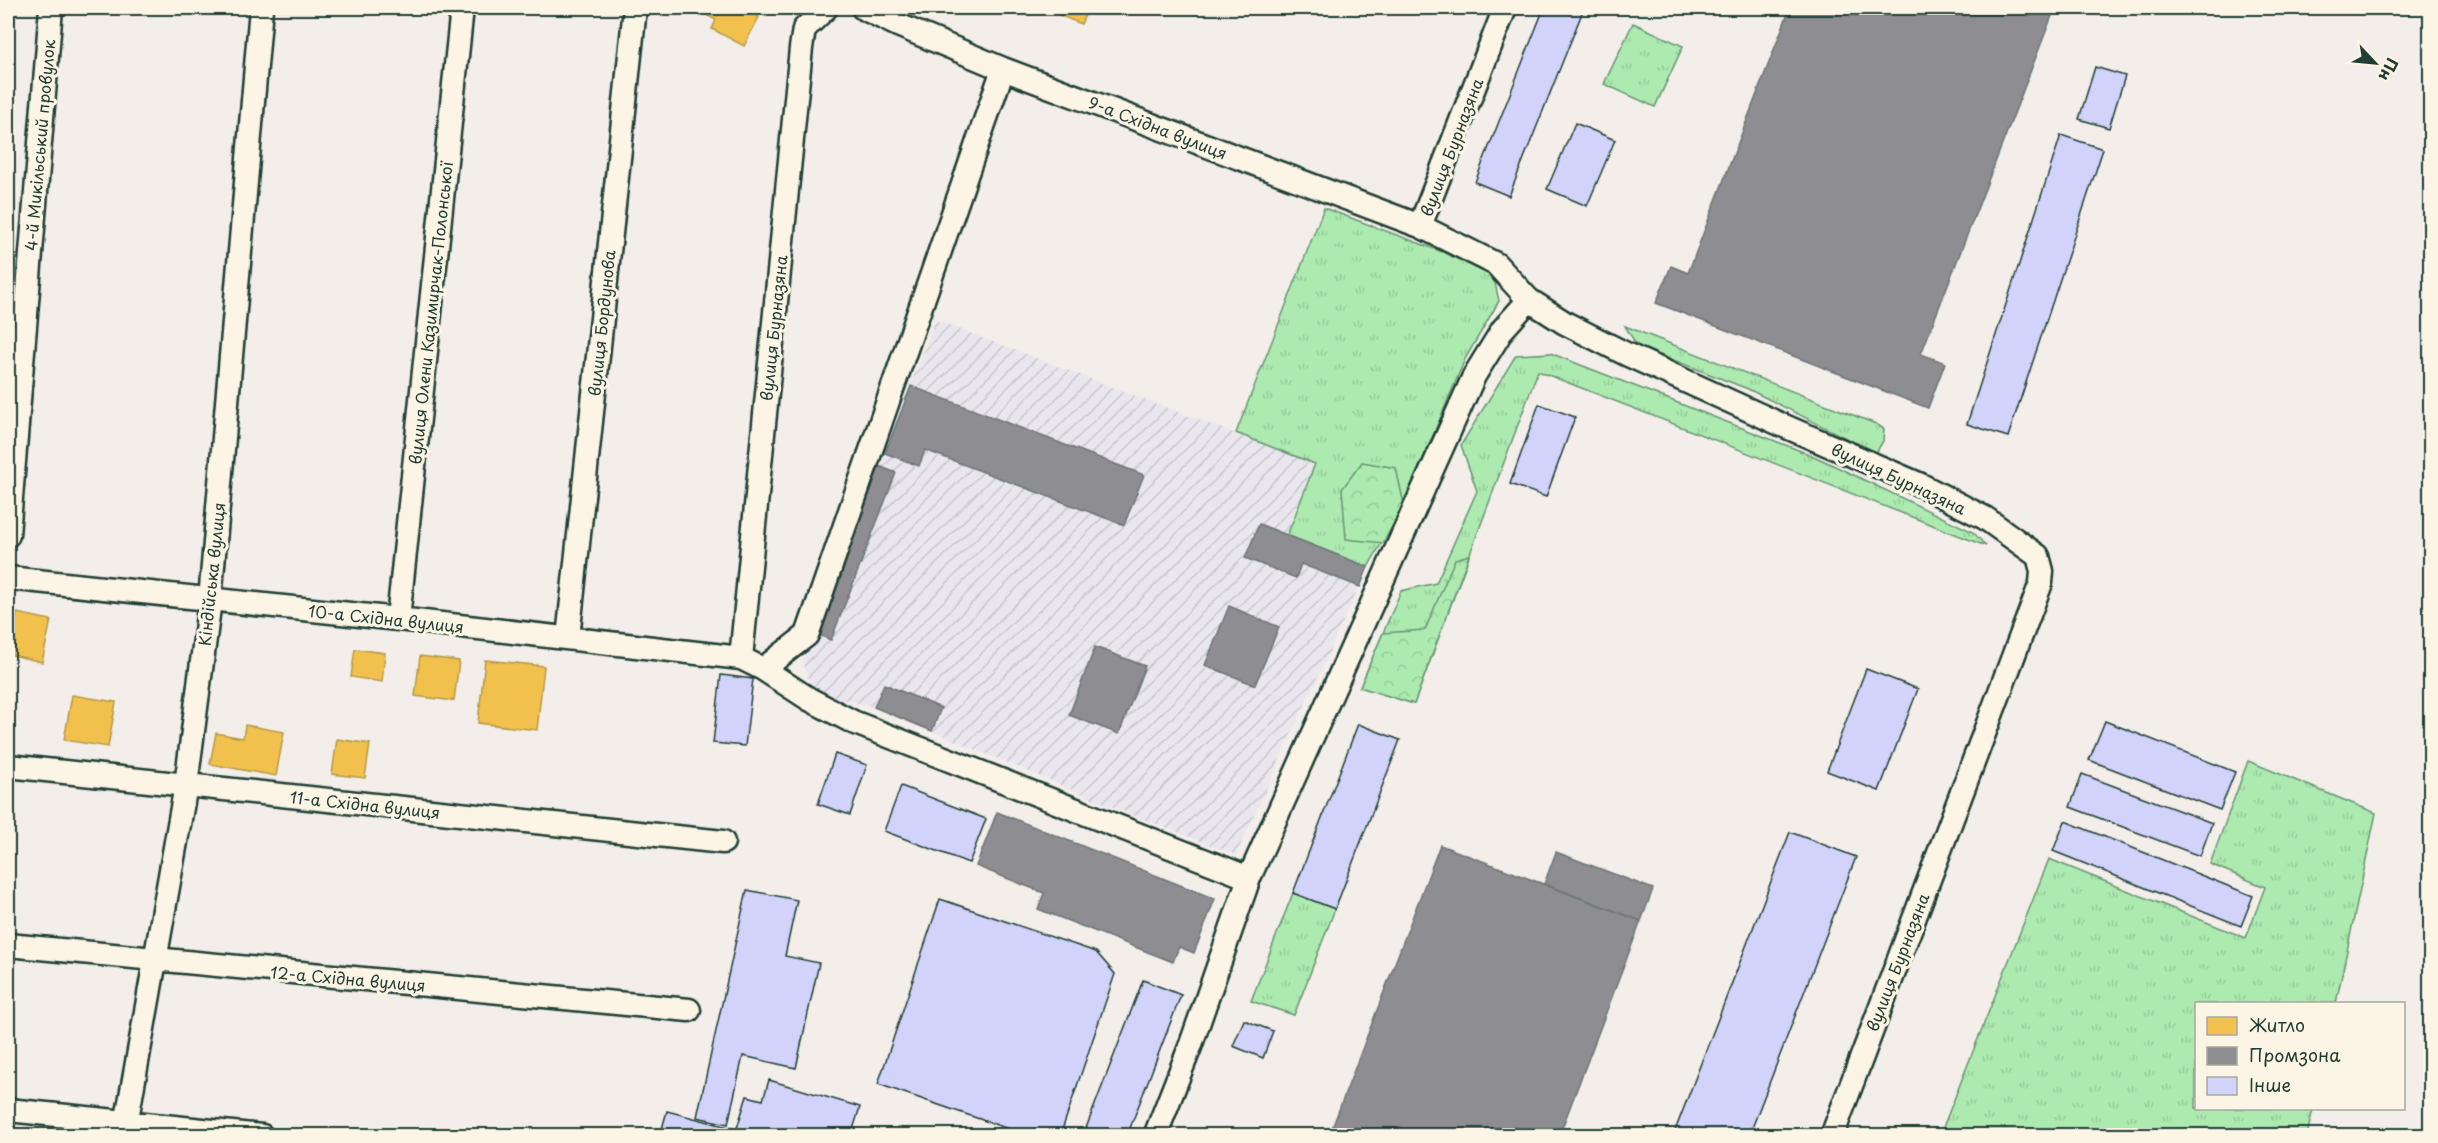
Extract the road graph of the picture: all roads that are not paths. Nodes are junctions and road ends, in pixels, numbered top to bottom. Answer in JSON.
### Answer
{"nodes":[{"id":1,"x":51,"y":8,"type":"edge"},
{"id":2,"x":261,"y":8,"type":"edge"},
{"id":3,"x":462,"y":8,"type":"edge"},
{"id":4,"x":635,"y":8,"type":"edge"},
{"id":5,"x":826,"y":8,"type":"edge"},
{"id":6,"x":863,"y":8,"type":"edge"},
{"id":7,"x":1502,"y":8,"type":"edge"},
{"id":8,"x":901,"y":16,"type":"edge"},
{"id":9,"x":1004,"y":69,"type":"junction"},
{"id":10,"x":1420,"y":226,"type":"junction"},
{"id":11,"x":1529,"y":300,"type":"junction"},
{"id":12,"x":8,"y":534,"type":"edge"},
{"id":13,"x":8,"y":578,"type":"edge"},
{"id":14,"x":210,"y":600,"type":"junction"},
{"id":15,"x":398,"y":619,"type":"junction"},
{"id":16,"x":568,"y":638,"type":"junction"},
{"id":17,"x":741,"y":658,"type":"junction"},
{"id":18,"x":762,"y":669,"type":"junction"},
{"id":19,"x":8,"y":766,"type":"edge"},
{"id":20,"x":186,"y":785,"type":"junction"},
{"id":21,"x":723,"y":842,"type":"dead end"},
{"id":22,"x":1249,"y":878,"type":"junction"},
{"id":23,"x":8,"y":945,"type":"edge"},
{"id":24,"x":157,"y":961,"type":"junction"},
{"id":25,"x":689,"y":1010,"type":"dead end"},
{"id":26,"x":8,"y":1110,"type":"edge"},
{"id":27,"x":126,"y":1128,"type":"edge"},
{"id":28,"x":262,"y":1136,"type":"edge"},
{"id":29,"x":1155,"y":1136,"type":"edge"},
{"id":30,"x":1832,"y":1136,"type":"edge"}],
"edges":[{"from":1,"to":12,"type":"street","name":"4-й Микільський провулок"},
{"from":2,"to":14,"type":"street","name":"Кіндійська вулиця"},
{"from":3,"to":15,"type":"street","name":"вулиця Олени Казимирчак-Полонської"},
{"from":4,"to":16,"type":"street","name":"вулиця Бордунова"},
{"from":5,"to":17,"type":"street","name":"вулиця Бурназяна"},
{"from":6,"to":8,"type":"street","name":"9-а Східна вулиця"},
{"from":7,"to":10,"type":"street","name":"вулиця Бурназяна"},
{"from":8,"to":9,"type":"street","name":"9-а Східна вулиця"},
{"from":9,"to":10,"type":"street","name":"9-а Східна вулиця"},
{"from":9,"to":18,"type":"street"},
{"from":10,"to":11,"type":"street","name":"вулиця Бурназяна"},
{"from":11,"to":22,"type":"street"},
{"from":11,"to":30,"type":"street","name":"вулиця Бурназяна"},
{"from":13,"to":14,"type":"street","name":"10-а Східна вулиця"},
{"from":14,"to":15,"type":"street","name":"10-а Східна вулиця"},
{"from":14,"to":20,"type":"street","name":"Кіндійська вулиця"},
{"from":15,"to":16,"type":"street","name":"10-а Східна вулиця"},
{"from":16,"to":17,"type":"street","name":"10-а Східна вулиця"},
{"from":17,"to":18,"type":"street","name":"10-а Східна вулиця"},
{"from":18,"to":22,"type":"street","name":"10-а Східна вулиця"},
{"from":19,"to":20,"type":"street","name":"11-а Східна вулиця"},
{"from":20,"to":21,"type":"street","name":"11-а Східна вулиця"},
{"from":20,"to":24,"type":"street","name":"Кіндійська вулиця"},
{"from":22,"to":29,"type":"street"},
{"from":23,"to":24,"type":"street","name":"12-а Східна вулиця"},
{"from":24,"to":25,"type":"street","name":"12-а Східна вулиця"},
{"from":24,"to":27,"type":"street","name":"Кіндійська вулиця"},
{"from":26,"to":27,"type":"street"},
{"from":27,"to":28,"type":"street"}]}
